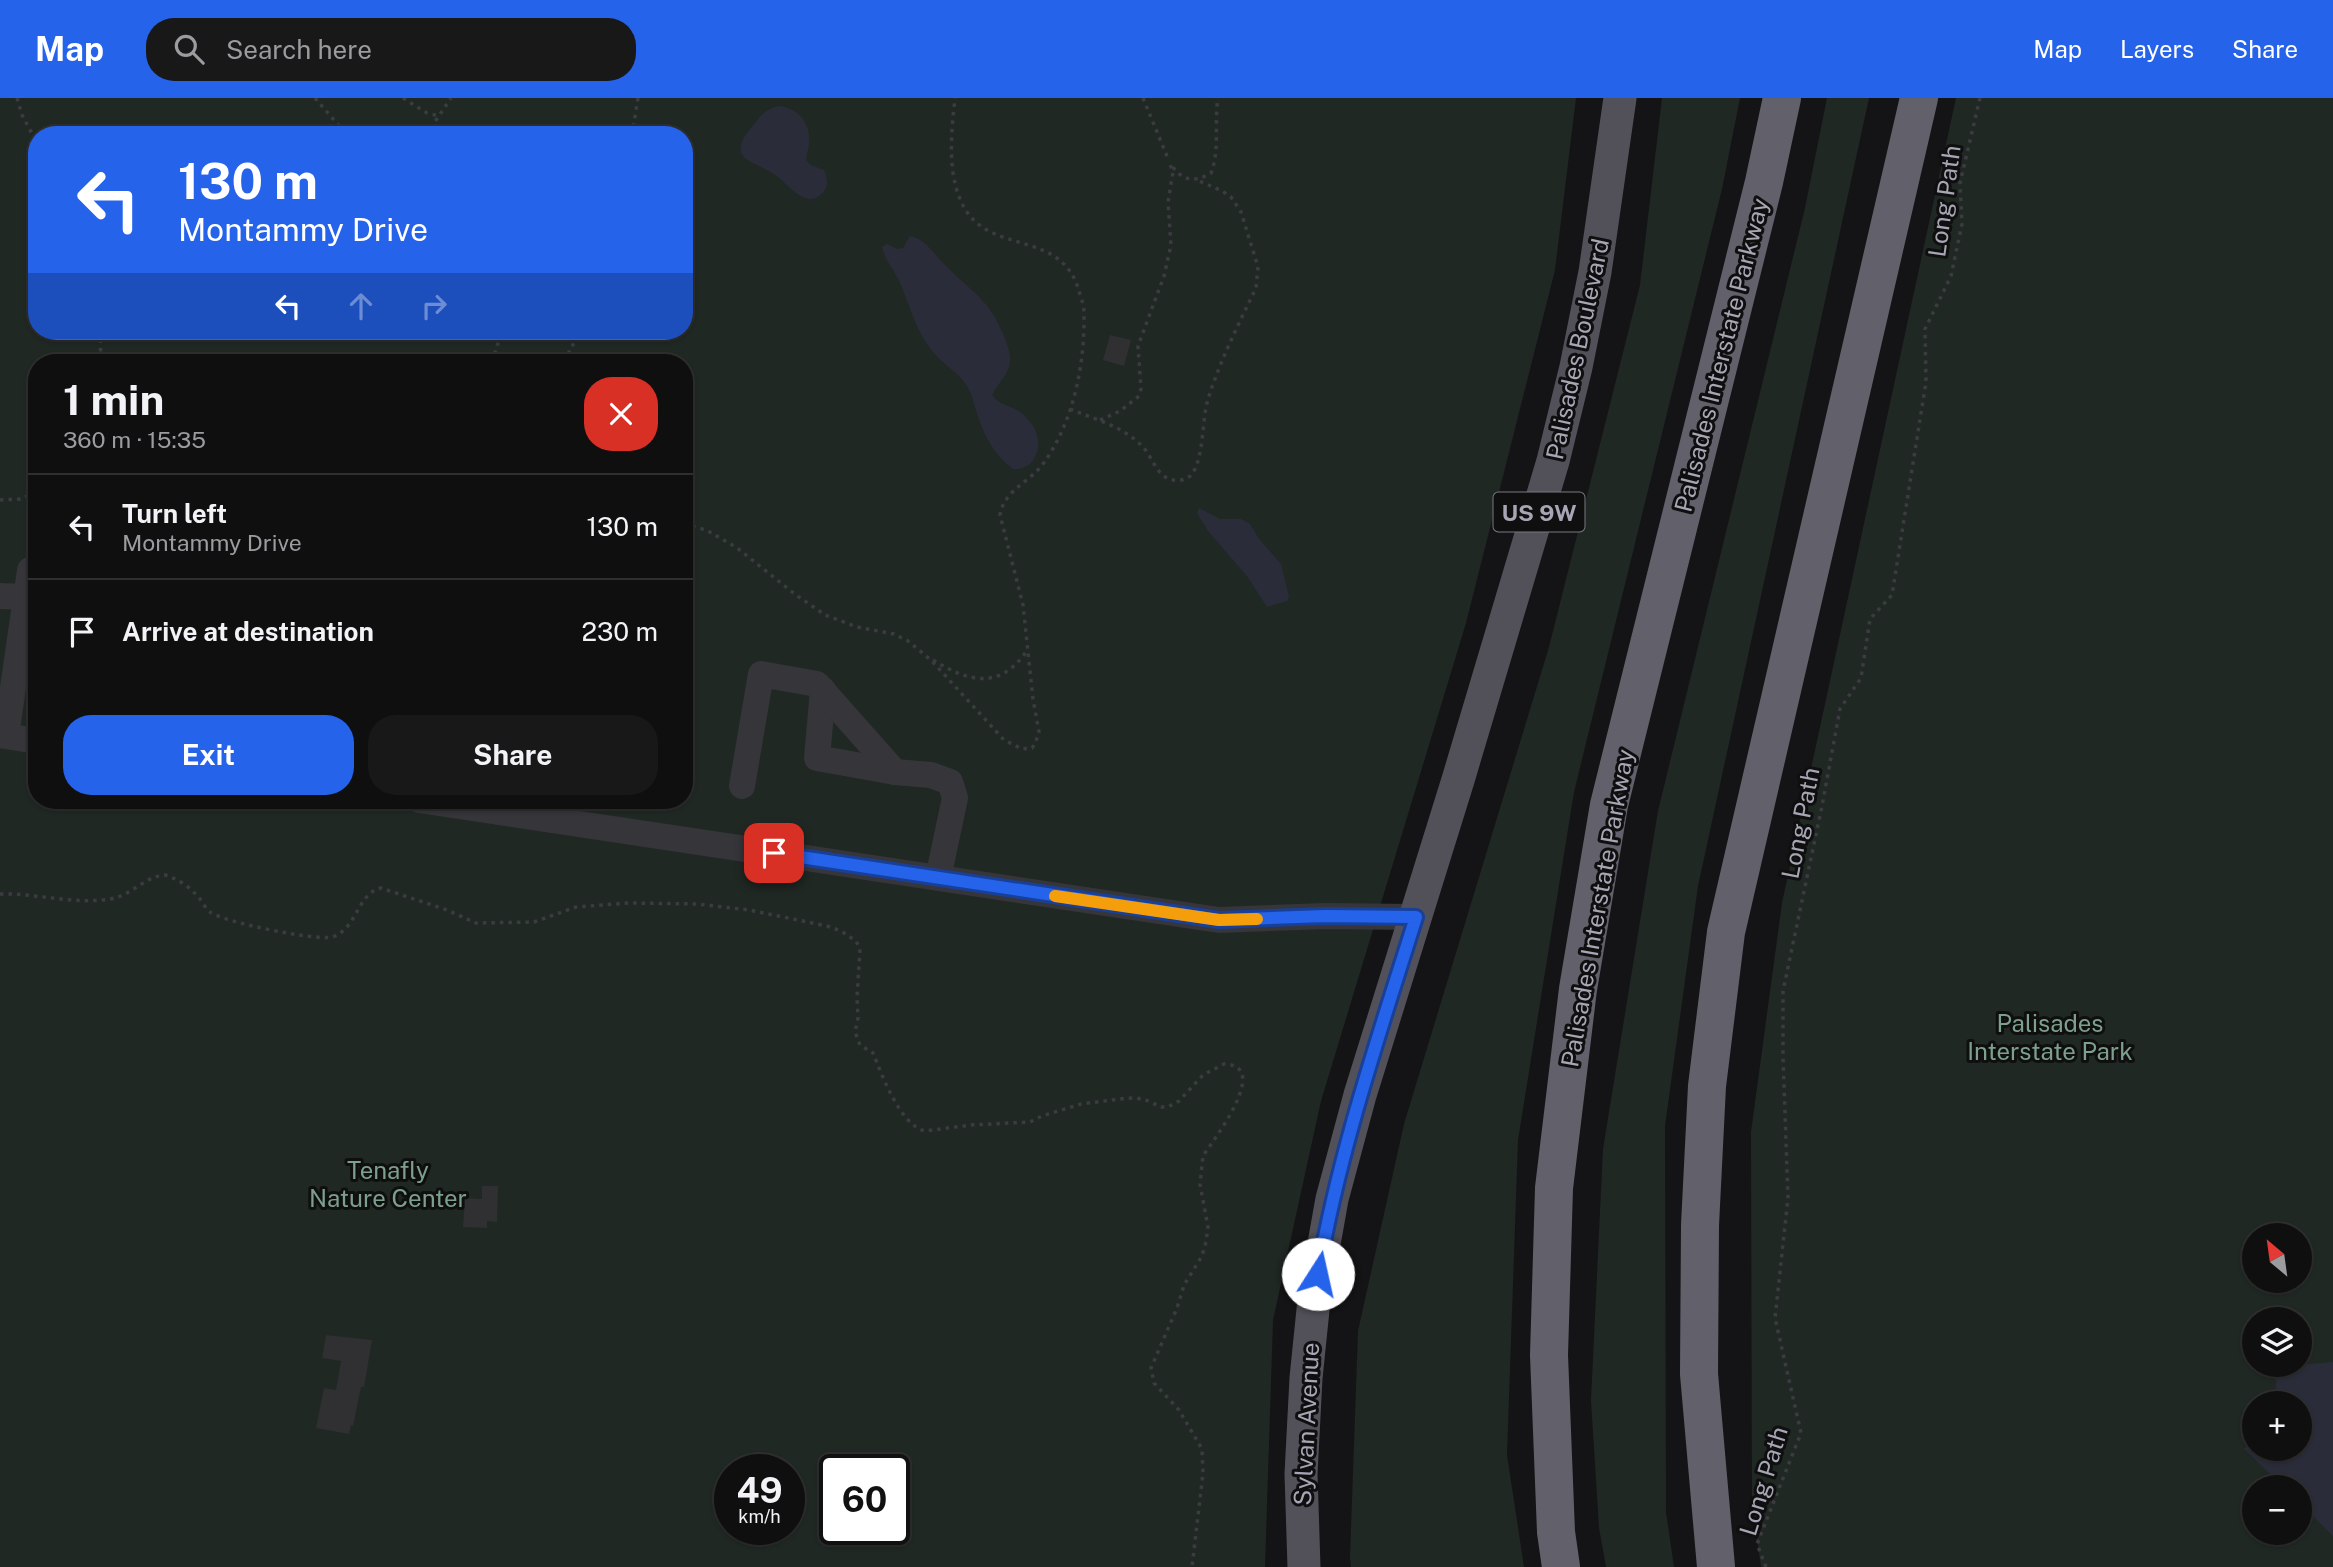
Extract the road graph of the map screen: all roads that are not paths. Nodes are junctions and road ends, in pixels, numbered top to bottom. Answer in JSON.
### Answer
{"nodes":[{"id":1,"x":1620,"y":98,"type":"edge"},
{"id":2,"x":1782,"y":98,"type":"edge"},
{"id":3,"x":1919,"y":98,"type":"edge"},
{"id":4,"x":0,"y":596,"type":"edge"},
{"id":5,"x":28,"y":610,"type":"edge"},
{"id":6,"x":28,"y":616,"type":"edge"},
{"id":7,"x":17,"y":672,"type":"edge"},
{"id":8,"x":823,"y":690,"type":"junction"},
{"id":9,"x":3,"y":736,"type":"edge"},
{"id":10,"x":28,"y":740,"type":"edge"},
{"id":11,"x":895,"y":772,"type":"junction"},
{"id":12,"x":742,"y":786,"type":"dead end"},
{"id":13,"x":479,"y":809,"type":"edge"},
{"id":14,"x":938,"y":878,"type":"junction"},
{"id":15,"x":1416,"y":917,"type":"junction"},
{"id":16,"x":1304,"y":1567,"type":"edge"},
{"id":17,"x":1561,"y":1567,"type":"edge"},
{"id":18,"x":1716,"y":1567,"type":"edge"}],
"edges":[{"from":1,"to":15,"type":"main road","name":"Palisades Boulevard","number":"US 9W"},
{"from":2,"to":17,"type":"highway","name":"Palisades Interstate Parkway"},
{"from":3,"to":18,"type":"highway"},
{"from":4,"to":5,"type":"street"},
{"from":6,"to":7,"type":"street"},
{"from":7,"to":9,"type":"street"},
{"from":8,"to":11,"type":"street"},
{"from":8,"to":11,"type":"street"},
{"from":8,"to":12,"type":"street"},
{"from":9,"to":10,"type":"street"},
{"from":11,"to":14,"type":"street"},
{"from":13,"to":14,"type":"street"},
{"from":14,"to":15,"type":"street"},
{"from":15,"to":16,"type":"main road","name":"Sylvan Avenue","number":"US 9W"}]}
